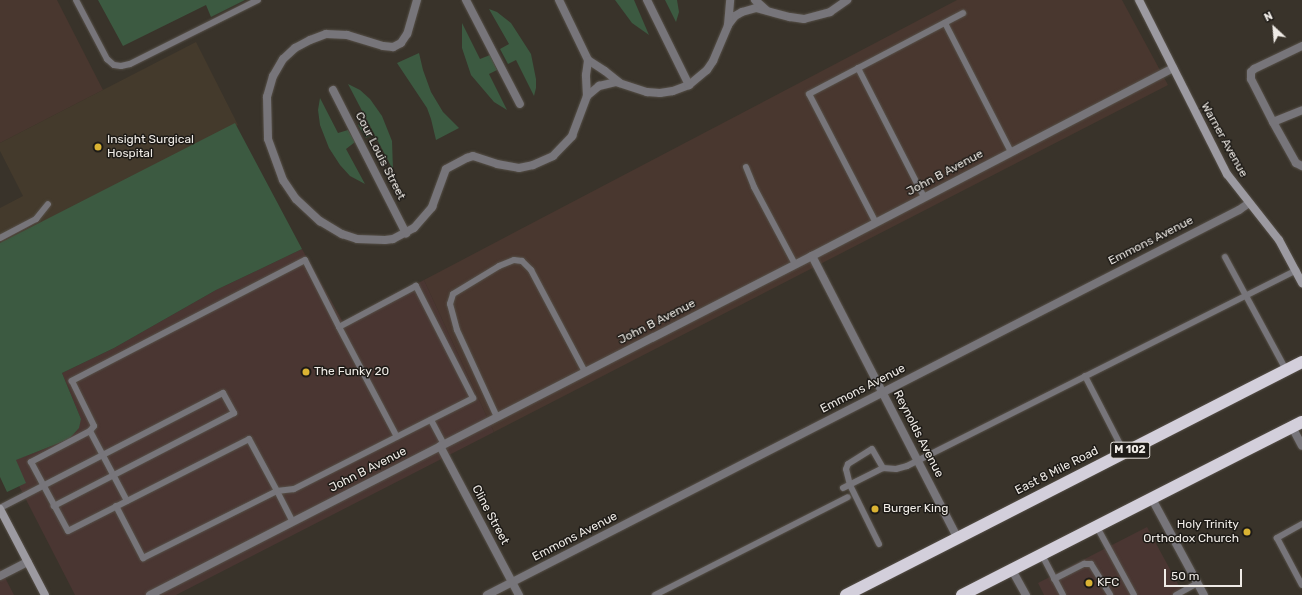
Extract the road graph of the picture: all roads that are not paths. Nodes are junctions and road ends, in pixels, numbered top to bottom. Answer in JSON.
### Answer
{"nodes":[{"id":1,"x":76,"y":0,"type":"edge"},
{"id":2,"x":258,"y":0,"type":"edge"},
{"id":3,"x":417,"y":0,"type":"edge"},
{"id":4,"x":466,"y":0,"type":"edge"},
{"id":5,"x":559,"y":0,"type":"edge"},
{"id":6,"x":647,"y":0,"type":"edge"},
{"id":7,"x":730,"y":0,"type":"edge"},
{"id":8,"x":754,"y":0,"type":"edge"},
{"id":9,"x":847,"y":0,"type":"edge"},
{"id":10,"x":1141,"y":1,"type":"edge"},
{"id":11,"x":767,"y":10,"type":"junction"},
{"id":12,"x":963,"y":13,"type":"dead end"},
{"id":13,"x":945,"y":23,"type":"junction"},
{"id":14,"x":728,"y":25,"type":"junction"},
{"id":15,"x":1302,"y":46,"type":"edge"},
{"id":16,"x":588,"y":60,"type":"junction"},
{"id":17,"x":858,"y":68,"type":"junction"},
{"id":18,"x":1173,"y":68,"type":"junction"},
{"id":19,"x":622,"y":84,"type":"junction"},
{"id":20,"x":689,"y":85,"type":"junction"},
{"id":21,"x":333,"y":90,"type":"dead end"},
{"id":22,"x":587,"y":96,"type":"junction"},
{"id":23,"x":520,"y":104,"type":"dead end"},
{"id":24,"x":1302,"y":110,"type":"edge"},
{"id":25,"x":1273,"y":122,"type":"junction"},
{"id":26,"x":1011,"y":152,"type":"junction"},
{"id":27,"x":1302,"y":166,"type":"edge"},
{"id":28,"x":746,"y":167,"type":"dead end"},
{"id":29,"x":924,"y":197,"type":"junction"},
{"id":30,"x":1249,"y":203,"type":"junction"},
{"id":31,"x":48,"y":204,"type":"dead end"},
{"id":32,"x":876,"y":223,"type":"junction"},
{"id":33,"x":406,"y":233,"type":"junction"},
{"id":34,"x":0,"y":238,"type":"edge"},
{"id":35,"x":812,"y":256,"type":"junction"},
{"id":36,"x":1225,"y":257,"type":"dead end"},
{"id":37,"x":795,"y":264,"type":"junction"},
{"id":38,"x":1296,"y":270,"type":"junction"},
{"id":39,"x":1302,"y":283,"type":"edge"},
{"id":40,"x":1246,"y":295,"type":"junction"},
{"id":41,"x":339,"y":327,"type":"junction"},
{"id":42,"x":1302,"y":362,"type":"edge"},
{"id":43,"x":1286,"y":370,"type":"junction"},
{"id":44,"x":585,"y":372,"type":"junction"},
{"id":45,"x":1085,"y":376,"type":"junction"},
{"id":46,"x":883,"y":392,"type":"junction"},
{"id":47,"x":498,"y":417,"type":"junction"},
{"id":48,"x":431,"y":420,"type":"junction"},
{"id":49,"x":1297,"y":425,"type":"edge"},
{"id":50,"x":90,"y":432,"type":"junction"},
{"id":51,"x":396,"y":437,"type":"junction"},
{"id":52,"x":442,"y":445,"type":"junction"},
{"id":53,"x":1302,"y":446,"type":"edge"},
{"id":54,"x":1124,"y":452,"type":"junction"},
{"id":55,"x":103,"y":455,"type":"junction"},
{"id":56,"x":918,"y":461,"type":"junction"},
{"id":57,"x":883,"y":468,"type":"junction"},
{"id":58,"x":114,"y":475,"type":"junction"},
{"id":59,"x":850,"y":485,"type":"junction"},
{"id":60,"x":44,"y":486,"type":"junction"},
{"id":61,"x":843,"y":488,"type":"dead end"},
{"id":62,"x":277,"y":491,"type":"junction"},
{"id":63,"x":848,"y":497,"type":"dead end"},
{"id":64,"x":1152,"y":499,"type":"junction"},
{"id":65,"x":127,"y":501,"type":"junction"},
{"id":66,"x":54,"y":506,"type":"junction"},
{"id":67,"x":116,"y":506,"type":"junction"},
{"id":68,"x":0,"y":508,"type":"edge"},
{"id":69,"x":294,"y":522,"type":"junction"},
{"id":70,"x":1302,"y":524,"type":"edge"},
{"id":71,"x":1097,"y":527,"type":"junction"},
{"id":72,"x":957,"y":538,"type":"junction"},
{"id":73,"x":879,"y":544,"type":"dead end"},
{"id":74,"x":1042,"y":555,"type":"junction"},
{"id":75,"x":28,"y":562,"type":"junction"},
{"id":76,"x":1012,"y":570,"type":"junction"},
{"id":77,"x":0,"y":576,"type":"edge"},
{"id":78,"x":1054,"y":579,"type":"junction"},
{"id":79,"x":512,"y":582,"type":"junction"},
{"id":80,"x":1198,"y":584,"type":"junction"},
{"id":81,"x":1302,"y":585,"type":"edge"},
{"id":82,"x":45,"y":595,"type":"edge"},
{"id":83,"x":150,"y":595,"type":"edge"},
{"id":84,"x":487,"y":595,"type":"edge"},
{"id":85,"x":519,"y":595,"type":"edge"},
{"id":86,"x":655,"y":595,"type":"edge"},
{"id":87,"x":846,"y":595,"type":"edge"},
{"id":88,"x":962,"y":595,"type":"edge"},
{"id":89,"x":1026,"y":595,"type":"edge"},
{"id":90,"x":1063,"y":595,"type":"edge"},
{"id":91,"x":1110,"y":595,"type":"edge"},
{"id":92,"x":1134,"y":595,"type":"edge"},
{"id":93,"x":1176,"y":595,"type":"edge"},
{"id":94,"x":1204,"y":595,"type":"edge"}],
"edges":[{"from":1,"to":2,"type":"lane"},
{"from":3,"to":33,"type":"street"},
{"from":4,"to":23,"type":"street"},
{"from":5,"to":16,"type":"street"},
{"from":6,"to":20,"type":"street"},
{"from":7,"to":14,"type":"street"},
{"from":8,"to":11,"type":"street"},
{"from":9,"to":11,"type":"street"},
{"from":10,"to":18,"type":"street","name":"Warner Avenue"},
{"from":11,"to":14,"type":"street"},
{"from":12,"to":13,"type":"lane"},
{"from":13,"to":17,"type":"lane"},
{"from":13,"to":26,"type":"lane"},
{"from":14,"to":20,"type":"street"},
{"from":15,"to":25,"type":"street"},
{"from":16,"to":19,"type":"street"},
{"from":16,"to":22,"type":"street"},
{"from":17,"to":29,"type":"lane"},
{"from":17,"to":32,"type":"lane"},
{"from":18,"to":26,"type":"street","name":"John B Avenue"},
{"from":18,"to":30,"type":"street","name":"Warner Avenue"},
{"from":19,"to":20,"type":"street"},
{"from":19,"to":22,"type":"street"},
{"from":21,"to":33,"type":"street","name":"Cour Louis Street"},
{"from":22,"to":33,"type":"street"},
{"from":24,"to":25,"type":"street"},
{"from":25,"to":27,"type":"street"},
{"from":26,"to":29,"type":"street","name":"John B Avenue"},
{"from":28,"to":37,"type":"lane"},
{"from":29,"to":32,"type":"street","name":"John B Avenue"},
{"from":30,"to":38,"type":"street","name":"Warner Avenue"},
{"from":30,"to":46,"type":"street","name":"Emmons Avenue"},
{"from":31,"to":34,"type":"lane"},
{"from":32,"to":35,"type":"street","name":"John B Avenue"},
{"from":35,"to":37,"type":"street","name":"John B Avenue"},
{"from":35,"to":46,"type":"street","name":"Reynolds Avenue"},
{"from":36,"to":40,"type":"lane"},
{"from":37,"to":44,"type":"street","name":"John B Avenue"},
{"from":38,"to":39,"type":"street","name":"Warner Avenue"},
{"from":38,"to":40,"type":"lane"},
{"from":40,"to":43,"type":"lane"},
{"from":40,"to":45,"type":"lane"},
{"from":41,"to":48,"type":"lane"},
{"from":41,"to":50,"type":"lane"},
{"from":41,"to":51,"type":"lane"},
{"from":42,"to":43,"type":"highway","name":"East 8 Mile Road","number":"M 102"},
{"from":43,"to":54,"type":"highway","name":"East 8 Mile Road","number":"M 102"},
{"from":44,"to":47,"type":"street","name":"John B Avenue"},
{"from":44,"to":47,"type":"lane"},
{"from":45,"to":54,"type":"lane"},
{"from":45,"to":56,"type":"lane"},
{"from":46,"to":56,"type":"street","name":"Reynolds Avenue"},
{"from":46,"to":79,"type":"street","name":"Emmons Avenue"},
{"from":47,"to":52,"type":"street","name":"John B Avenue"},
{"from":48,"to":51,"type":"lane"},
{"from":48,"to":52,"type":"lane"},
{"from":49,"to":53,"type":"street"},
{"from":49,"to":64,"type":"highway"},
{"from":50,"to":55,"type":"lane"},
{"from":50,"to":60,"type":"lane"},
{"from":51,"to":62,"type":"lane"},
{"from":52,"to":69,"type":"street","name":"John B Avenue"},
{"from":52,"to":79,"type":"street","name":"Cline Street"},
{"from":54,"to":72,"type":"highway","name":"East 8 Mile Road","number":"M 102"},
{"from":55,"to":58,"type":"lane"},
{"from":55,"to":58,"type":"lane"},
{"from":55,"to":60,"type":"lane"},
{"from":56,"to":57,"type":"lane"},
{"from":56,"to":72,"type":"street","name":"Reynolds Avenue"},
{"from":57,"to":59,"type":"lane"},
{"from":57,"to":59,"type":"lane"},
{"from":58,"to":65,"type":"lane"},
{"from":58,"to":66,"type":"lane"},
{"from":59,"to":61,"type":"lane"},
{"from":59,"to":73,"type":"lane"},
{"from":60,"to":66,"type":"lane"},
{"from":60,"to":68,"type":"lane"},
{"from":62,"to":65,"type":"lane"},
{"from":62,"to":67,"type":"lane"},
{"from":62,"to":69,"type":"lane"},
{"from":63,"to":86,"type":"lane"},
{"from":64,"to":71,"type":"highway"},
{"from":64,"to":80,"type":"street"},
{"from":65,"to":67,"type":"lane"},
{"from":66,"to":67,"type":"lane"},
{"from":68,"to":75,"type":"street"},
{"from":69,"to":83,"type":"street","name":"John B Avenue"},
{"from":70,"to":81,"type":"lane"},
{"from":71,"to":74,"type":"highway"},
{"from":71,"to":92,"type":"lane"},
{"from":72,"to":87,"type":"highway","name":"East 8 Mile Road","number":"M 102"},
{"from":74,"to":76,"type":"highway"},
{"from":74,"to":78,"type":"lane"},
{"from":75,"to":77,"type":"street"},
{"from":75,"to":82,"type":"street"},
{"from":76,"to":88,"type":"highway"},
{"from":76,"to":89,"type":"street"},
{"from":78,"to":90,"type":"lane"},
{"from":78,"to":91,"type":"lane"},
{"from":79,"to":84,"type":"street","name":"Emmons Avenue"},
{"from":79,"to":85,"type":"street","name":"Cline Street"},
{"from":80,"to":93,"type":"lane"},
{"from":80,"to":94,"type":"street"}]}
